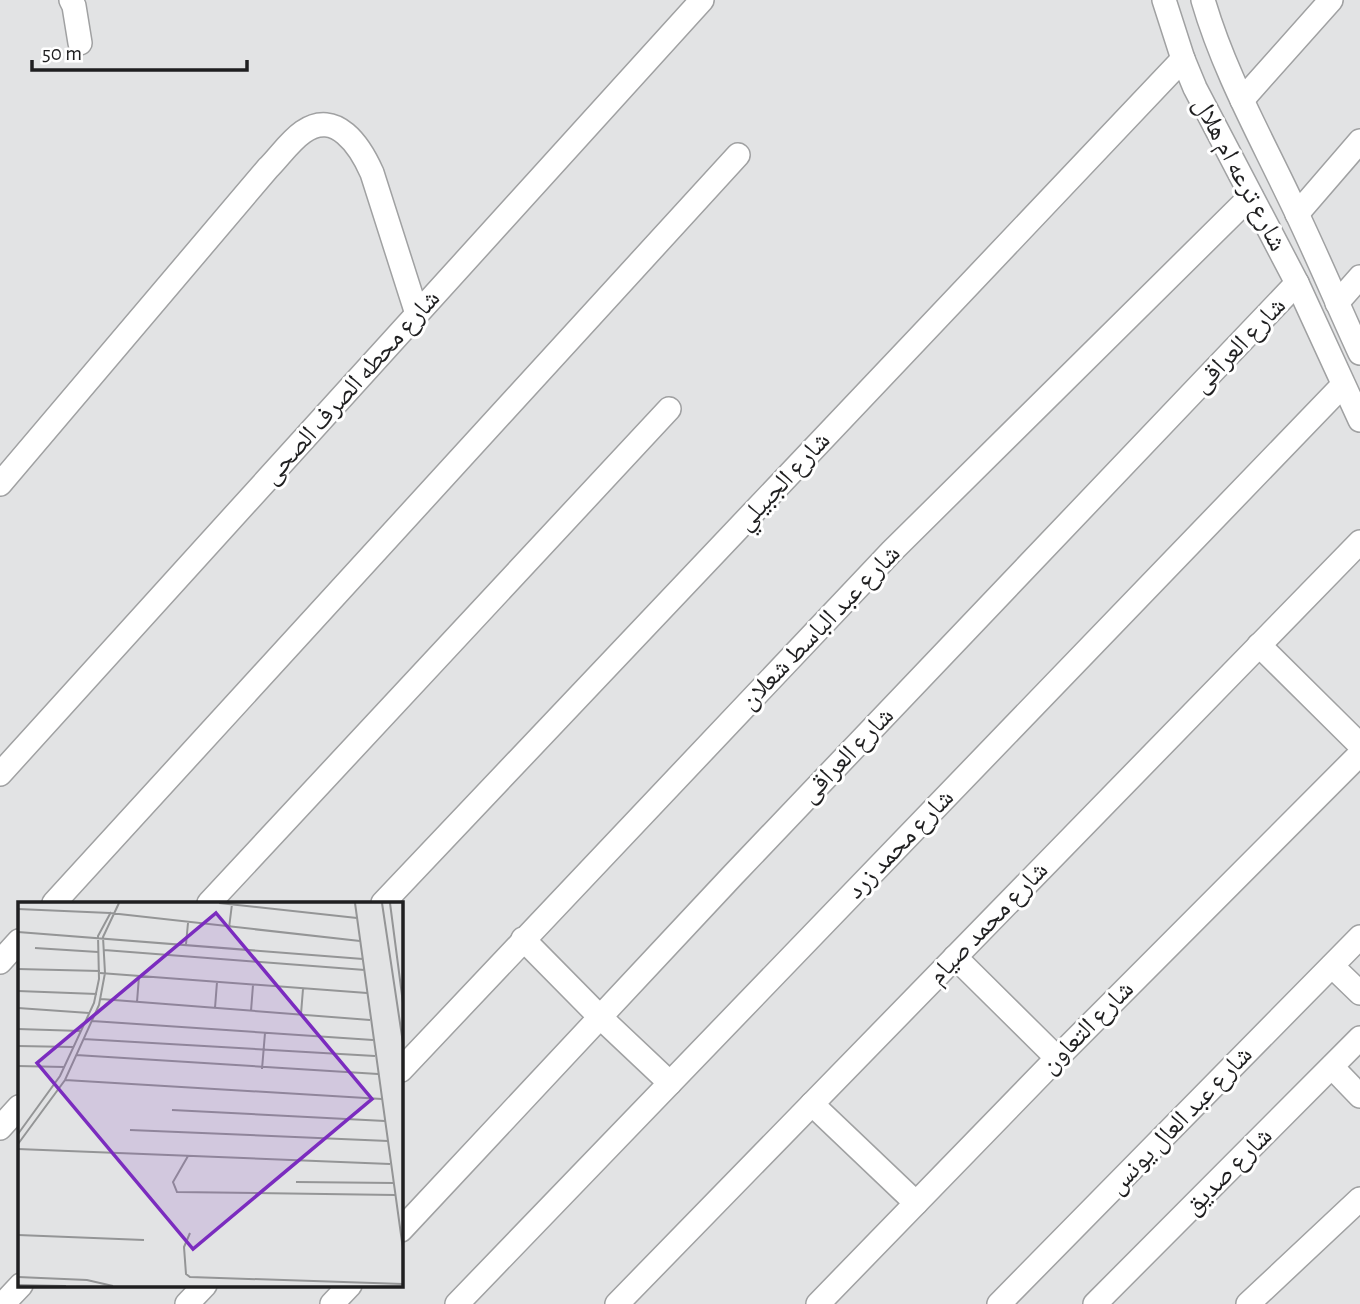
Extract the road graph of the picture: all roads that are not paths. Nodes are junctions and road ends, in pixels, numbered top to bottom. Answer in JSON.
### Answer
{"nodes":[{"id":1,"x":71,"y":0,"type":"edge"},
{"id":2,"x":702,"y":0,"type":"edge"},
{"id":3,"x":1164,"y":0,"type":"edge"},
{"id":4,"x":1203,"y":0,"type":"edge"},
{"id":5,"x":1331,"y":0,"type":"edge"},
{"id":6,"x":80,"y":43,"type":"dead end"},
{"id":7,"x":1183,"y":59,"type":"junction"},
{"id":8,"x":1242,"y":100,"type":"junction"},
{"id":9,"x":1360,"y":141,"type":"edge"},
{"id":10,"x":738,"y":155,"type":"dead end"},
{"id":11,"x":1251,"y":196,"type":"junction"},
{"id":12,"x":1297,"y":214,"type":"junction"},
{"id":13,"x":1360,"y":277,"type":"edge"},
{"id":14,"x":1297,"y":283,"type":"junction"},
{"id":15,"x":1337,"y":303,"type":"junction"},
{"id":16,"x":417,"y":314,"type":"junction"},
{"id":17,"x":1360,"y":354,"type":"edge"},
{"id":18,"x":1343,"y":385,"type":"junction"},
{"id":19,"x":669,"y":409,"type":"dead end"},
{"id":20,"x":1360,"y":420,"type":"edge"},
{"id":21,"x":0,"y":484,"type":"edge"},
{"id":22,"x":1360,"y":542,"type":"edge"},
{"id":23,"x":1259,"y":645,"type":"junction"},
{"id":24,"x":1360,"y":745,"type":"edge"},
{"id":25,"x":1360,"y":754,"type":"edge"},
{"id":26,"x":0,"y":774,"type":"edge"},
{"id":27,"x":55,"y":902,"type":"edge"},
{"id":28,"x":210,"y":902,"type":"edge"},
{"id":29,"x":384,"y":902,"type":"edge"},
{"id":30,"x":1360,"y":937,"type":"edge"},
{"id":31,"x":523,"y":939,"type":"junction"},
{"id":32,"x":18,"y":942,"type":"edge"},
{"id":33,"x":956,"y":957,"type":"junction"},
{"id":34,"x":0,"y":962,"type":"edge"},
{"id":35,"x":1332,"y":966,"type":"junction"},
{"id":36,"x":1360,"y":993,"type":"edge"},
{"id":37,"x":600,"y":1017,"type":"junction"},
{"id":38,"x":1360,"y":1038,"type":"edge"},
{"id":39,"x":1057,"y":1058,"type":"junction"},
{"id":40,"x":1332,"y":1067,"type":"junction"},
{"id":41,"x":402,"y":1069,"type":"edge"},
{"id":42,"x":670,"y":1083,"type":"junction"},
{"id":43,"x":1360,"y":1096,"type":"edge"},
{"id":44,"x":812,"y":1104,"type":"junction"},
{"id":45,"x":18,"y":1108,"type":"edge"},
{"id":46,"x":0,"y":1128,"type":"edge"},
{"id":47,"x":1360,"y":1199,"type":"edge"},
{"id":48,"x":915,"y":1203,"type":"junction"},
{"id":49,"x":402,"y":1229,"type":"edge"},
{"id":50,"x":20,"y":1286,"type":"edge"},
{"id":51,"x":204,"y":1286,"type":"edge"},
{"id":52,"x":349,"y":1286,"type":"edge"},
{"id":53,"x":3,"y":1304,"type":"edge"},
{"id":54,"x":187,"y":1304,"type":"edge"},
{"id":55,"x":332,"y":1304,"type":"edge"},
{"id":56,"x":457,"y":1304,"type":"edge"},
{"id":57,"x":618,"y":1304,"type":"edge"},
{"id":58,"x":818,"y":1304,"type":"edge"},
{"id":59,"x":999,"y":1304,"type":"edge"},
{"id":60,"x":1095,"y":1304,"type":"edge"},
{"id":61,"x":1248,"y":1304,"type":"edge"}],
"edges":[{"from":1,"to":6,"type":"street"},
{"from":2,"to":16,"type":"street","name":"شارع محطه الصرف الصحى"},
{"from":3,"to":7,"type":"street","name":"شارع ترعه ام هلال"},
{"from":4,"to":8,"type":"street","name":"شارع ترعه ام هلال"},
{"from":5,"to":8,"type":"street"},
{"from":7,"to":11,"type":"street","name":"شارع ترعه ام هلال"},
{"from":7,"to":29,"type":"street","name":"شارع الجبيلي"},
{"from":8,"to":12,"type":"street","name":"شارع ترعه ام هلال"},
{"from":9,"to":12,"type":"street"},
{"from":10,"to":27,"type":"street"},
{"from":11,"to":14,"type":"street","name":"شارع ترعه ام هلال"},
{"from":11,"to":31,"type":"street","name":"شارع عبد الباسط شعلان"},
{"from":12,"to":15,"type":"street","name":"شارع ترعه ام هلال"},
{"from":13,"to":15,"type":"street"},
{"from":14,"to":18,"type":"street","name":"شارع ترعه ام هلال"},
{"from":14,"to":37,"type":"street","name":"شارع العراقى"},
{"from":15,"to":17,"type":"street","name":"شارع ترعه ام هلال"},
{"from":16,"to":21,"type":"street"},
{"from":16,"to":26,"type":"street","name":"شارع محطه الصرف الصحى"},
{"from":18,"to":20,"type":"street","name":"شارع ترعه ام هلال"},
{"from":18,"to":42,"type":"street","name":"شارع محمد زرد"},
{"from":19,"to":28,"type":"street"},
{"from":22,"to":23,"type":"street","name":"شارع محمد صيام"},
{"from":23,"to":24,"type":"street"},
{"from":23,"to":33,"type":"street","name":"شارع محمد صيام"},
{"from":25,"to":39,"type":"street","name":"شارع التعاون"},
{"from":30,"to":35,"type":"street","name":"شارع عبد العال يونس"},
{"from":31,"to":37,"type":"street"},
{"from":31,"to":41,"type":"street","name":"شارع عبد الباسط شعلان"},
{"from":32,"to":34,"type":"street"},
{"from":33,"to":39,"type":"street"},
{"from":33,"to":44,"type":"street","name":"شارع محمد صيام"},
{"from":35,"to":36,"type":"street"},
{"from":35,"to":59,"type":"street","name":"شارع عبد العال يونس"},
{"from":37,"to":42,"type":"street"},
{"from":37,"to":49,"type":"street","name":"شارع العراقى"},
{"from":38,"to":40,"type":"street","name":"شارع صديق"},
{"from":39,"to":48,"type":"street","name":"شارع التعاون"},
{"from":40,"to":43,"type":"street"},
{"from":40,"to":60,"type":"street","name":"شارع صديق"},
{"from":42,"to":56,"type":"street","name":"شارع محمد زرد"},
{"from":44,"to":48,"type":"street"},
{"from":44,"to":57,"type":"street","name":"شارع محمد صيام"},
{"from":45,"to":46,"type":"street"},
{"from":47,"to":61,"type":"street"},
{"from":48,"to":58,"type":"street","name":"شارع التعاون"},
{"from":50,"to":53,"type":"street"},
{"from":51,"to":54,"type":"street"},
{"from":52,"to":55,"type":"street"}]}
